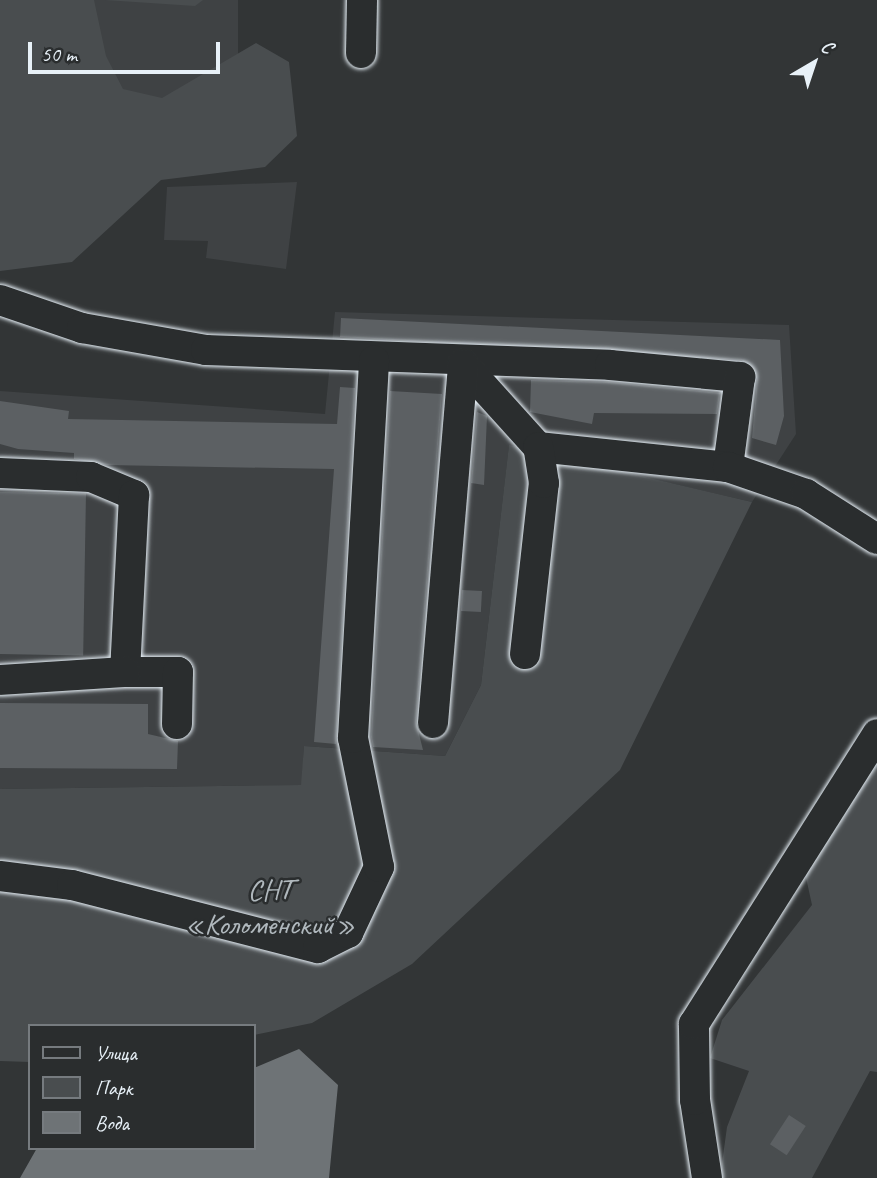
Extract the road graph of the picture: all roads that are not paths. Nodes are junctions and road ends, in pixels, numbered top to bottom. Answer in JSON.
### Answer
{"nodes":[{"id":1,"x":362,"y":0,"type":"edge"},
{"id":2,"x":362,"y":53,"type":"dead end"},
{"id":3,"x":0,"y":300,"type":"edge"},
{"id":4,"x":374,"y":361,"type":"junction"},
{"id":5,"x":463,"y":364,"type":"junction"},
{"id":6,"x":538,"y":447,"type":"junction"},
{"id":7,"x":728,"y":467,"type":"junction"},
{"id":8,"x":0,"y":473,"type":"edge"},
{"id":9,"x":877,"y":539,"type":"edge"},
{"id":10,"x":525,"y":654,"type":"dead end"},
{"id":11,"x":125,"y":672,"type":"junction"},
{"id":12,"x":0,"y":680,"type":"edge"},
{"id":13,"x":433,"y":723,"type":"dead end"},
{"id":14,"x":177,"y":724,"type":"dead end"},
{"id":15,"x":877,"y":734,"type":"edge"},
{"id":16,"x":0,"y":876,"type":"edge"},
{"id":17,"x":707,"y":1178,"type":"edge"}],
"edges":[{"from":1,"to":2,"type":"street"},
{"from":3,"to":4,"type":"street"},
{"from":4,"to":5,"type":"street"},
{"from":4,"to":16,"type":"street"},
{"from":5,"to":6,"type":"street"},
{"from":5,"to":7,"type":"street"},
{"from":5,"to":13,"type":"street"},
{"from":6,"to":7,"type":"street"},
{"from":6,"to":10,"type":"street"},
{"from":7,"to":9,"type":"street"},
{"from":8,"to":11,"type":"street"},
{"from":11,"to":12,"type":"street"},
{"from":11,"to":14,"type":"street"},
{"from":15,"to":17,"type":"street"}]}
